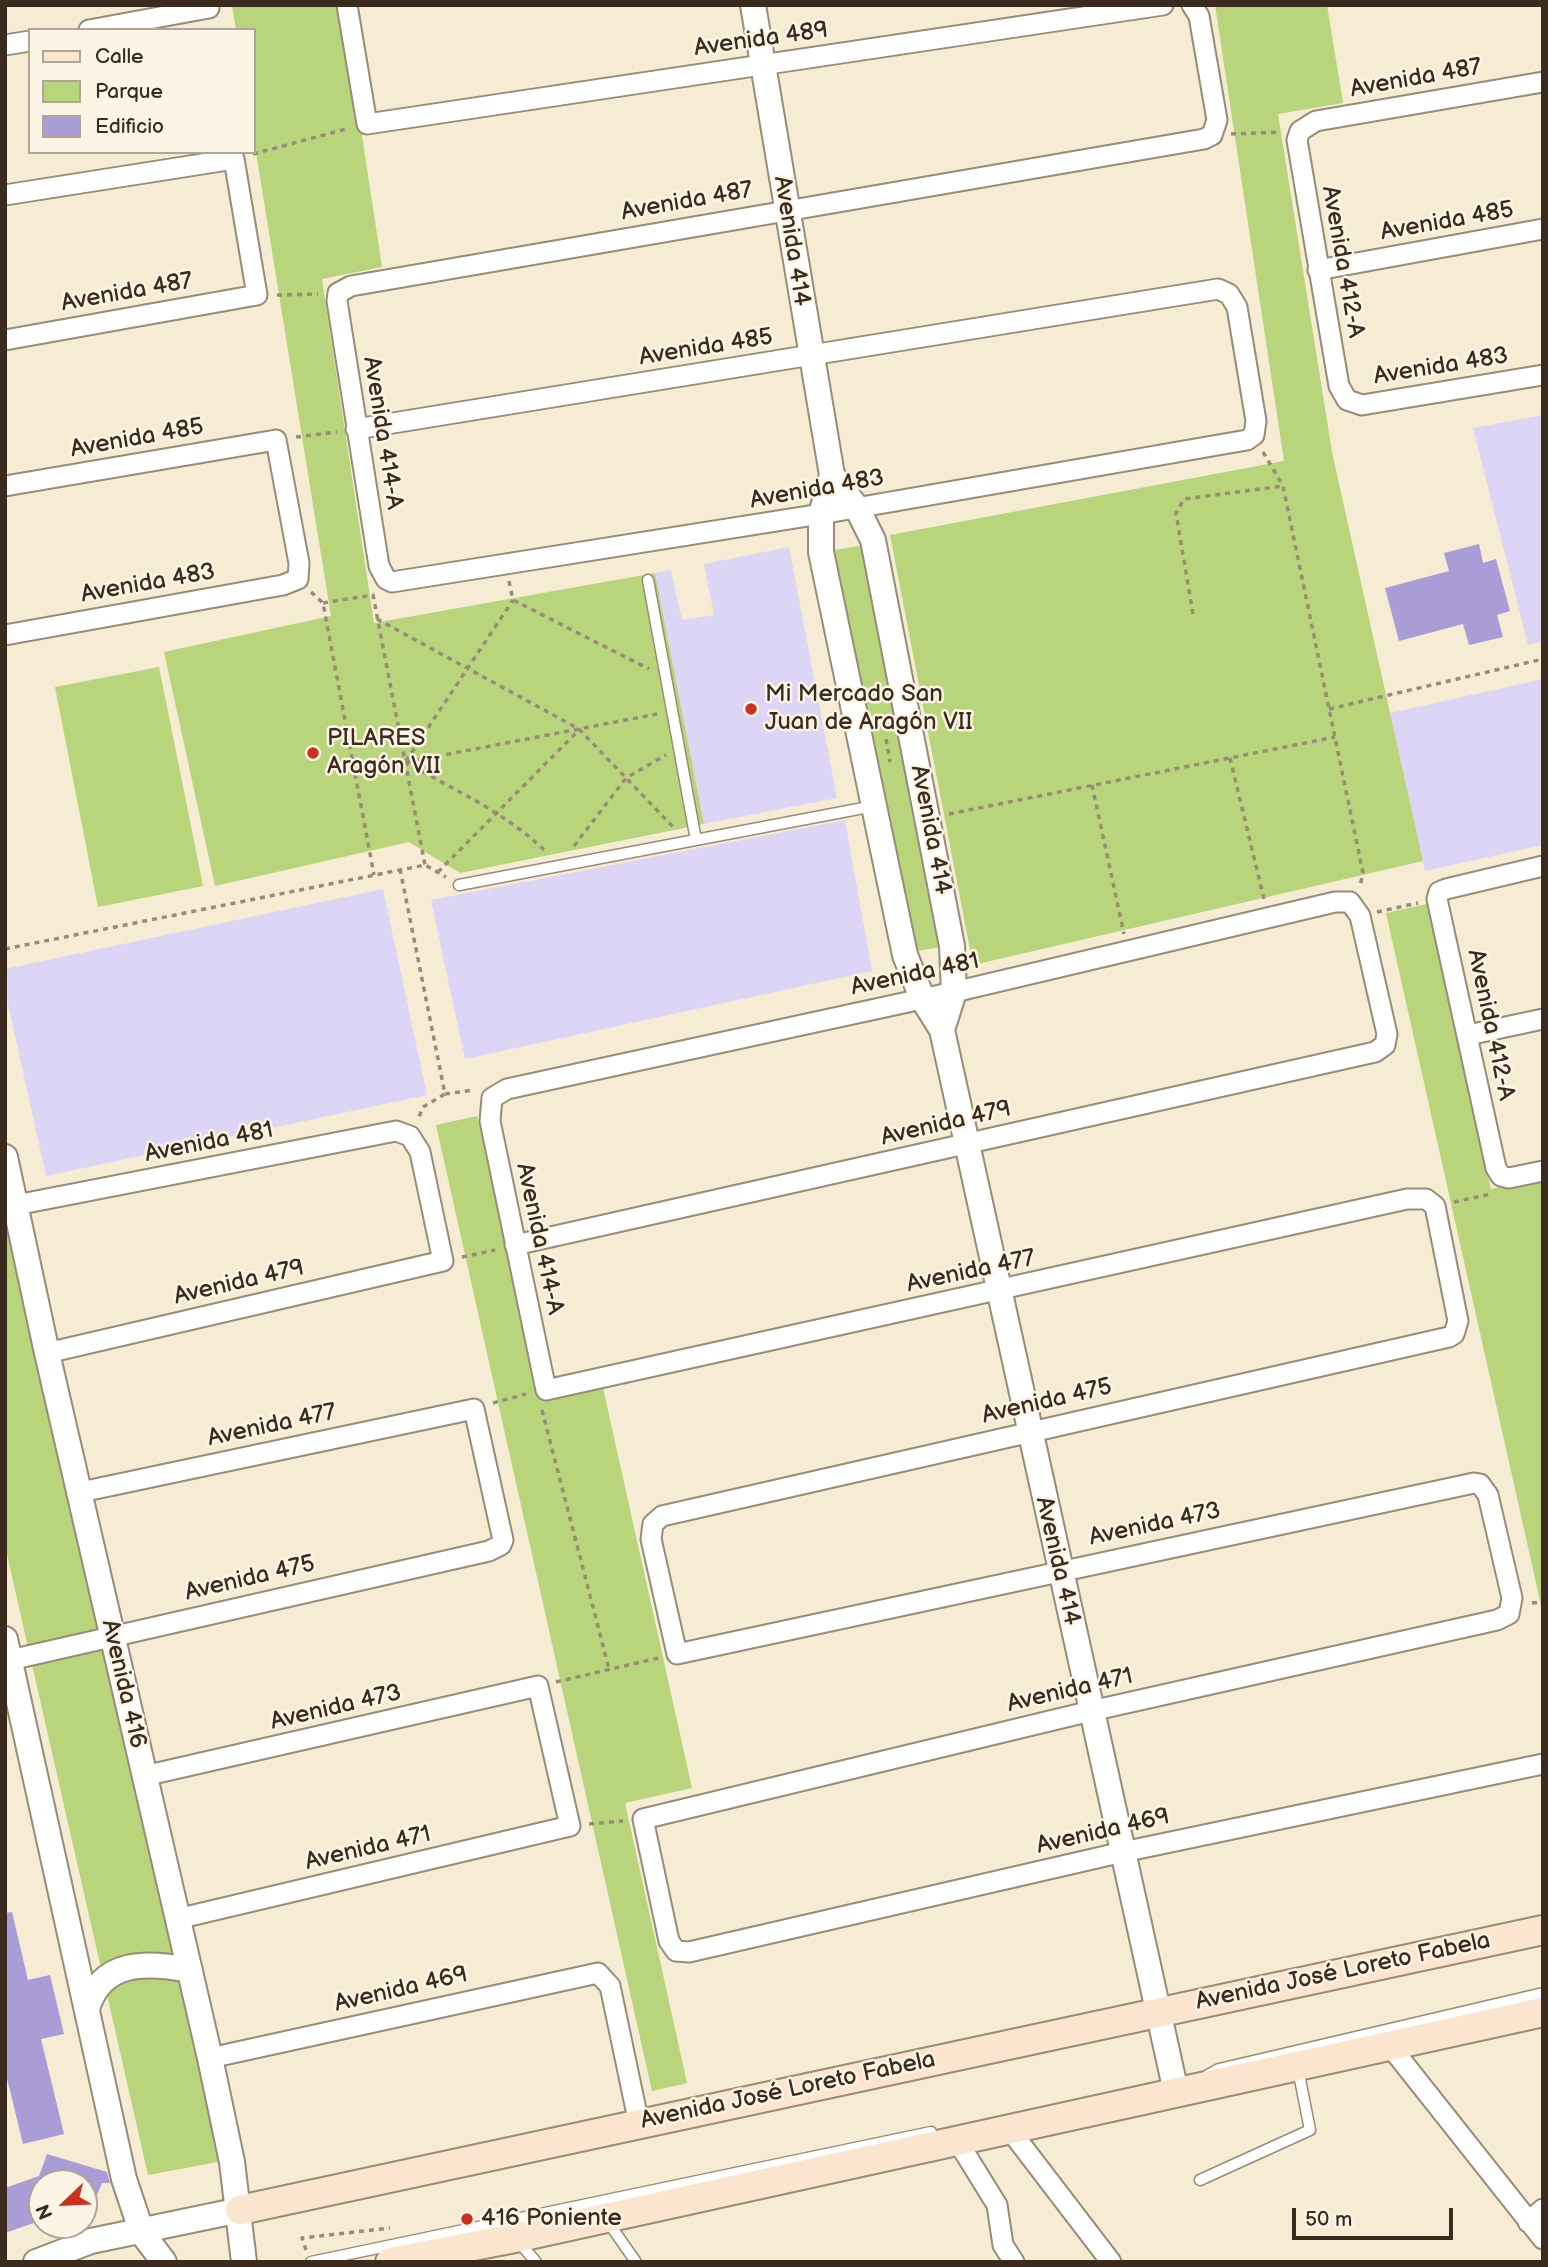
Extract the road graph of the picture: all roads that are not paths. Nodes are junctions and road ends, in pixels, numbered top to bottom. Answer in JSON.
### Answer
{"nodes":[{"id":1,"x":347,"y":5,"type":"edge"},
{"id":2,"x":753,"y":5,"type":"edge"},
{"id":3,"x":1163,"y":5,"type":"edge"},
{"id":4,"x":1192,"y":5,"type":"edge"},
{"id":5,"x":208,"y":7,"type":"edge"},
{"id":6,"x":99,"y":28,"type":"edge"},
{"id":7,"x":28,"y":41,"type":"edge"},
{"id":8,"x":5,"y":45,"type":"edge"},
{"id":9,"x":762,"y":65,"type":"junction"},
{"id":10,"x":1543,"y":82,"type":"edge"},
{"id":11,"x":1300,"y":131,"type":"joint"},
{"id":12,"x":5,"y":195,"type":"edge"},
{"id":13,"x":785,"y":210,"type":"junction"},
{"id":14,"x":1543,"y":229,"type":"edge"},
{"id":15,"x":1318,"y":270,"type":"junction"},
{"id":16,"x":338,"y":293,"type":"joint"},
{"id":17,"x":5,"y":340,"type":"edge"},
{"id":18,"x":810,"y":356,"type":"junction"},
{"id":19,"x":1543,"y":375,"type":"edge"},
{"id":20,"x":1347,"y":400,"type":"joint"},
{"id":21,"x":356,"y":429,"type":"junction"},
{"id":22,"x":1254,"y":435,"type":"joint"},
{"id":23,"x":832,"y":475,"type":"junction"},
{"id":24,"x":5,"y":486,"type":"edge"},
{"id":25,"x":857,"y":508,"type":"junction"},
{"id":26,"x":821,"y":514,"type":"junction"},
{"id":27,"x":298,"y":579,"type":"joint"},
{"id":28,"x":386,"y":579,"type":"joint"},
{"id":29,"x":648,"y":580,"type":"dead end"},
{"id":30,"x":5,"y":635,"type":"edge"},
{"id":31,"x":874,"y":806,"type":"junction"},
{"id":32,"x":692,"y":841,"type":"junction"},
{"id":33,"x":1543,"y":866,"type":"edge"},
{"id":34,"x":459,"y":885,"type":"road end"},
{"id":35,"x":954,"y":992,"type":"junction"},
{"id":36,"x":922,"y":998,"type":"junction"},
{"id":37,"x":1543,"y":1018,"type":"edge"},
{"id":38,"x":942,"y":1030,"type":"junction"},
{"id":39,"x":1468,"y":1035,"type":"junction"},
{"id":40,"x":1385,"y":1045,"type":"joint"},
{"id":41,"x":492,"y":1098,"type":"joint"},
{"id":42,"x":965,"y":1145,"type":"junction"},
{"id":43,"x":5,"y":1157,"type":"edge"},
{"id":44,"x":1543,"y":1171,"type":"edge"},
{"id":45,"x":16,"y":1205,"type":"junction"},
{"id":46,"x":515,"y":1245,"type":"junction"},
{"id":47,"x":443,"y":1261,"type":"joint"},
{"id":48,"x":998,"y":1291,"type":"junction"},
{"id":49,"x":1454,"y":1334,"type":"joint"},
{"id":50,"x":47,"y":1353,"type":"junction"},
{"id":51,"x":542,"y":1391,"type":"joint"},
{"id":52,"x":1029,"y":1431,"type":"junction"},
{"id":53,"x":80,"y":1492,"type":"junction"},
{"id":54,"x":501,"y":1545,"type":"joint"},
{"id":55,"x":1059,"y":1570,"type":"junction"},
{"id":56,"x":1510,"y":1614,"type":"joint"},
{"id":57,"x":111,"y":1635,"type":"junction"},
{"id":58,"x":8,"y":1650,"type":"edge"},
{"id":59,"x":677,"y":1654,"type":"joint"},
{"id":60,"x":1091,"y":1711,"type":"junction"},
{"id":61,"x":1543,"y":1764,"type":"edge"},
{"id":62,"x":144,"y":1776,"type":"junction"},
{"id":63,"x":570,"y":1826,"type":"joint"},
{"id":64,"x":1123,"y":1852,"type":"junction"},
{"id":65,"x":177,"y":1919,"type":"junction"},
{"id":66,"x":1543,"y":1930,"type":"edge"},
{"id":67,"x":676,"y":1951,"type":"joint"},
{"id":68,"x":190,"y":1970,"type":"junction"},
{"id":69,"x":1543,"y":1993,"type":"edge"},
{"id":70,"x":87,"y":2009,"type":"junction"},
{"id":71,"x":1158,"y":2011,"type":"junction"},
{"id":72,"x":1543,"y":2012,"type":"edge"},
{"id":73,"x":1390,"y":2046,"type":"junction"},
{"id":74,"x":210,"y":2058,"type":"junction"},
{"id":75,"x":1298,"y":2067,"type":"junction"},
{"id":76,"x":1177,"y":2092,"type":"junction"},
{"id":77,"x":639,"y":2123,"type":"junction"},
{"id":78,"x":1010,"y":2130,"type":"junction"},
{"id":79,"x":961,"y":2131,"type":"junction"},
{"id":80,"x":1200,"y":2180,"type":"dead end"},
{"id":81,"x":240,"y":2210,"type":"junction"},
{"id":82,"x":1536,"y":2216,"type":"edge"},
{"id":83,"x":605,"y":2218,"type":"junction"},
{"id":84,"x":142,"y":2233,"type":"junction"},
{"id":85,"x":515,"y":2238,"type":"junction"},
{"id":86,"x":1543,"y":2239,"type":"edge"},
{"id":87,"x":453,"y":2257,"type":"edge"},
{"id":88,"x":36,"y":2262,"type":"edge"},
{"id":89,"x":164,"y":2262,"type":"edge"},
{"id":90,"x":244,"y":2262,"type":"edge"},
{"id":91,"x":311,"y":2262,"type":"edge"},
{"id":92,"x":390,"y":2262,"type":"edge"},
{"id":93,"x":536,"y":2262,"type":"edge"},
{"id":94,"x":636,"y":2262,"type":"edge"},
{"id":95,"x":1014,"y":2262,"type":"edge"},
{"id":96,"x":1111,"y":2262,"type":"edge"}],
"edges":[{"from":1,"to":9,"type":"street","name":"Avenida 489"},
{"from":2,"to":9,"type":"street","name":"Avenida 414"},
{"from":3,"to":9,"type":"street","name":"Avenida 489"},
{"from":4,"to":13,"type":"street","name":"Avenida 487"},
{"from":5,"to":6,"type":"street"},
{"from":7,"to":8,"type":"street"},
{"from":9,"to":13,"type":"street","name":"Avenida 414"},
{"from":10,"to":11,"type":"street","name":"Avenida 487"},
{"from":11,"to":15,"type":"street","name":"Avenida 412-A"},
{"from":12,"to":17,"type":"street","name":"Avenida 487"},
{"from":13,"to":16,"type":"street","name":"Avenida 487"},
{"from":13,"to":18,"type":"street","name":"Avenida 414"},
{"from":14,"to":15,"type":"street","name":"Avenida 485"},
{"from":15,"to":20,"type":"street","name":"Avenida 412-A"},
{"from":16,"to":21,"type":"street","name":"Avenida 414-A"},
{"from":18,"to":21,"type":"street","name":"Avenida 485"},
{"from":18,"to":22,"type":"street","name":"Avenida 485"},
{"from":18,"to":23,"type":"street","name":"Avenida 414"},
{"from":19,"to":20,"type":"street","name":"Avenida 483"},
{"from":21,"to":28,"type":"street","name":"Avenida 414-A"},
{"from":22,"to":25,"type":"street","name":"Avenida 483"},
{"from":23,"to":25,"type":"street","name":"Avenida 414"},
{"from":23,"to":26,"type":"street","name":"Avenida 414"},
{"from":24,"to":27,"type":"street","name":"Avenida 485"},
{"from":25,"to":26,"type":"street","name":"Avenida 483"},
{"from":25,"to":35,"type":"street","name":"Avenida 414"},
{"from":26,"to":28,"type":"street","name":"Avenida 483"},
{"from":26,"to":31,"type":"street","name":"Avenida 414"},
{"from":27,"to":30,"type":"street","name":"Avenida 483"},
{"from":29,"to":32,"type":"lane"},
{"from":31,"to":32,"type":"lane"},
{"from":31,"to":36,"type":"street","name":"Avenida 414"},
{"from":32,"to":34,"type":"lane"},
{"from":33,"to":39,"type":"street","name":"Avenida 412-A"},
{"from":35,"to":36,"type":"street","name":"Avenida 481"},
{"from":35,"to":38,"type":"street","name":"Avenida 414"},
{"from":35,"to":40,"type":"street","name":"Avenida 481"},
{"from":36,"to":38,"type":"street","name":"Avenida 414"},
{"from":36,"to":41,"type":"street","name":"Avenida 481"},
{"from":37,"to":39,"type":"street"},
{"from":38,"to":42,"type":"street","name":"Avenida 414"},
{"from":39,"to":44,"type":"street","name":"Avenida 412-A"},
{"from":40,"to":42,"type":"street","name":"Avenida 479"},
{"from":41,"to":46,"type":"street","name":"Avenida 414-A"},
{"from":42,"to":46,"type":"street","name":"Avenida 479"},
{"from":42,"to":48,"type":"street","name":"Avenida 414"},
{"from":43,"to":45,"type":"street","name":"Avenida 416"},
{"from":45,"to":47,"type":"street","name":"Avenida 481"},
{"from":45,"to":50,"type":"street","name":"Avenida 416"},
{"from":46,"to":51,"type":"street","name":"Avenida 414-A"},
{"from":47,"to":50,"type":"street","name":"Avenida 479"},
{"from":48,"to":49,"type":"street","name":"Avenida 477"},
{"from":48,"to":51,"type":"street","name":"Avenida 477"},
{"from":48,"to":52,"type":"street","name":"Avenida 414"},
{"from":49,"to":52,"type":"street","name":"Avenida 475"},
{"from":50,"to":53,"type":"street","name":"Avenida 416"},
{"from":52,"to":55,"type":"street","name":"Avenida 414"},
{"from":52,"to":59,"type":"street","name":"Avenida 475"},
{"from":53,"to":54,"type":"street","name":"Avenida 477"},
{"from":53,"to":57,"type":"street","name":"Avenida 416"},
{"from":54,"to":57,"type":"street","name":"Avenida 475"},
{"from":55,"to":56,"type":"street","name":"Avenida 473"},
{"from":55,"to":59,"type":"street","name":"Avenida 473"},
{"from":55,"to":60,"type":"street","name":"Avenida 414"},
{"from":56,"to":60,"type":"street","name":"Avenida 471"},
{"from":57,"to":58,"type":"street","name":"Avenida 475"},
{"from":57,"to":62,"type":"street","name":"Avenida 416"},
{"from":58,"to":70,"type":"street"},
{"from":60,"to":64,"type":"street","name":"Avenida 414"},
{"from":60,"to":67,"type":"street","name":"Avenida 471"},
{"from":61,"to":64,"type":"street","name":"Avenida 469"},
{"from":62,"to":63,"type":"street","name":"Avenida 473"},
{"from":62,"to":65,"type":"street","name":"Avenida 416"},
{"from":63,"to":65,"type":"street","name":"Avenida 471"},
{"from":64,"to":67,"type":"street","name":"Avenida 469"},
{"from":64,"to":71,"type":"street","name":"Avenida 414"},
{"from":65,"to":68,"type":"street","name":"Avenida 416"},
{"from":66,"to":71,"type":"main road","name":"Avenida José Loreto Fabela"},
{"from":68,"to":70,"type":"street"},
{"from":68,"to":74,"type":"street","name":"Avenida 416"},
{"from":69,"to":76,"type":"lane"},
{"from":70,"to":84,"type":"street"},
{"from":71,"to":76,"type":"street","name":"Avenida 414"},
{"from":71,"to":77,"type":"main road","name":"Avenida José Loreto Fabela"},
{"from":72,"to":73,"type":"main road"},
{"from":73,"to":75,"type":"main road"},
{"from":73,"to":82,"type":"street"},
{"from":74,"to":77,"type":"street","name":"Avenida 469"},
{"from":74,"to":81,"type":"street","name":"Avenida 416"},
{"from":75,"to":76,"type":"main road"},
{"from":75,"to":80,"type":"lane"},
{"from":76,"to":78,"type":"main road"},
{"from":77,"to":81,"type":"main road","name":"Avenida José Loreto Fabela"},
{"from":78,"to":79,"type":"main road"},
{"from":78,"to":96,"type":"street"},
{"from":79,"to":83,"type":"main road"},
{"from":79,"to":91,"type":"lane"},
{"from":79,"to":95,"type":"street"},
{"from":81,"to":84,"type":"street","name":"Avenida José Loreto Fabela"},
{"from":81,"to":90,"type":"street","name":"Avenida 416"},
{"from":82,"to":86,"type":"street"},
{"from":83,"to":85,"type":"main road"},
{"from":83,"to":94,"type":"lane"},
{"from":84,"to":88,"type":"street","name":"Avenida José Loreto Fabela"},
{"from":84,"to":89,"type":"street"},
{"from":85,"to":87,"type":"main road"},
{"from":85,"to":93,"type":"lane"},
{"from":87,"to":92,"type":"main road"}]}
